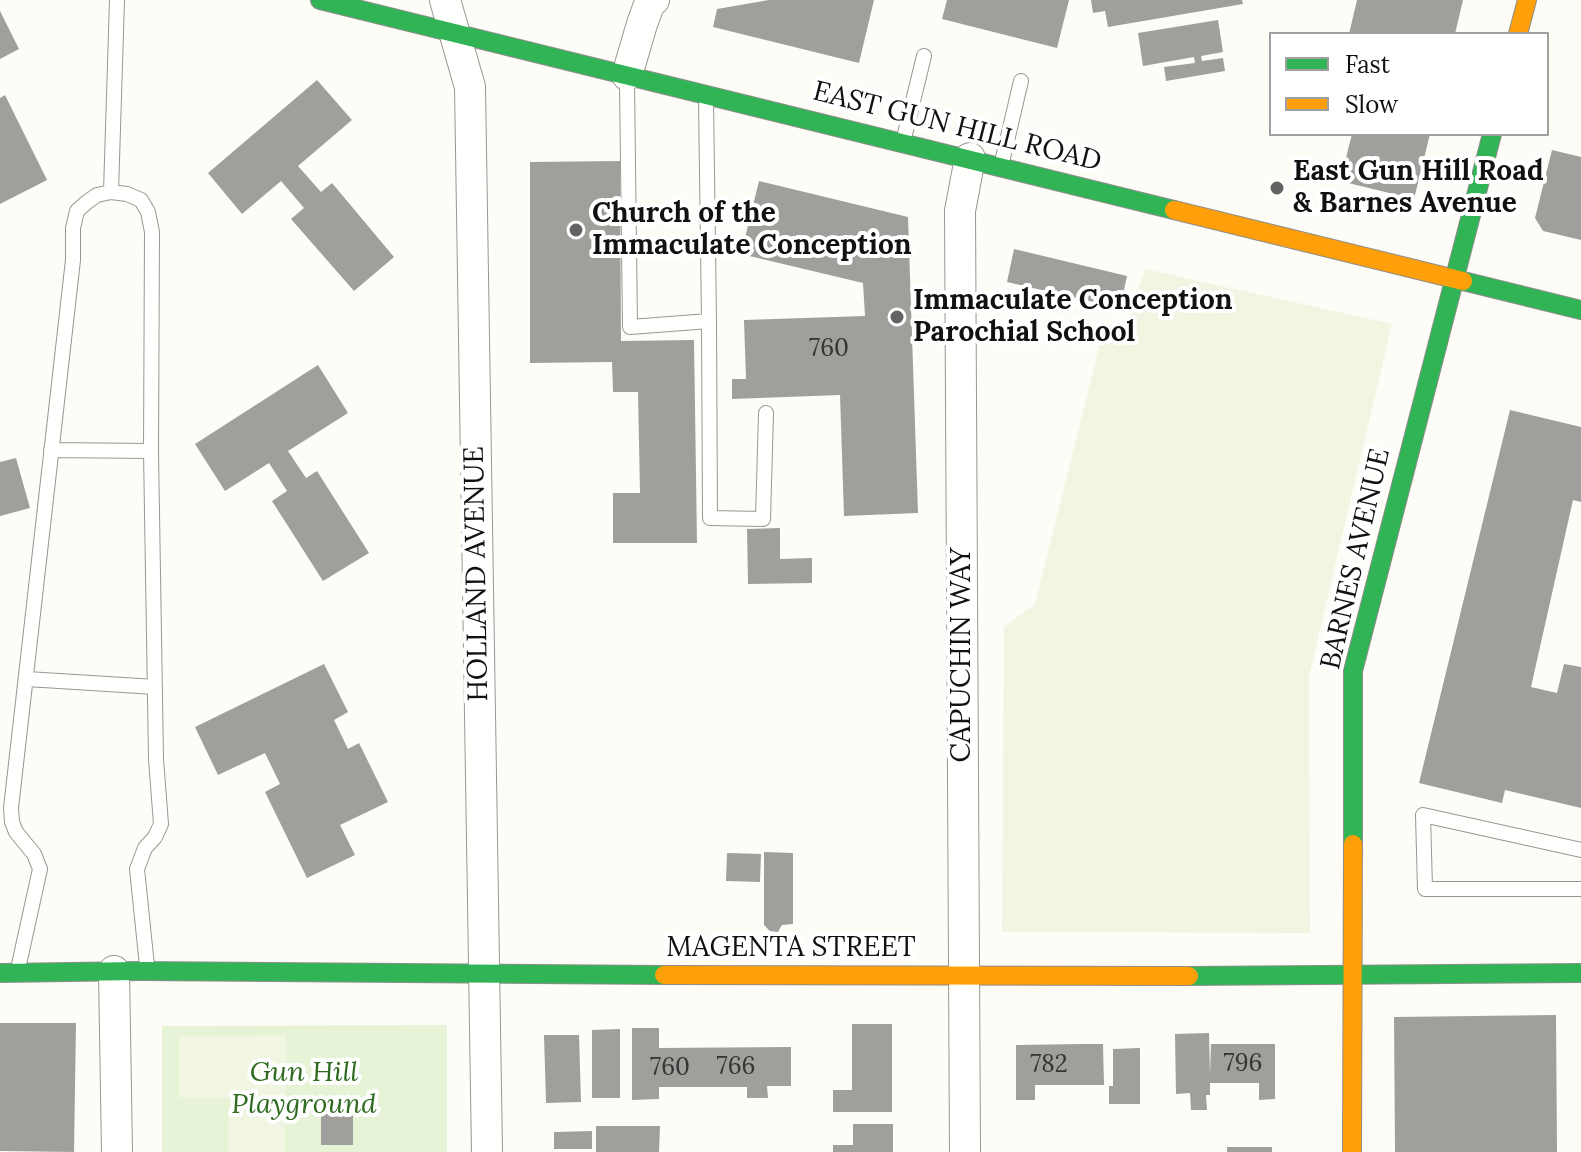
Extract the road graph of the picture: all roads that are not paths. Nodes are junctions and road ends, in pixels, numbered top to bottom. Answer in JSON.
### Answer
{"nodes":[{"id":1,"x":117,"y":0,"type":"edge"},
{"id":2,"x":320,"y":0,"type":"edge"},
{"id":3,"x":445,"y":0,"type":"edge"},
{"id":4,"x":654,"y":0,"type":"edge"},
{"id":5,"x":1527,"y":0,"type":"edge"},
{"id":6,"x":452,"y":31,"type":"junction"},
{"id":7,"x":1519,"y":32,"type":"edge"},
{"id":8,"x":924,"y":56,"type":"dead end"},
{"id":9,"x":627,"y":75,"type":"junction"},
{"id":10,"x":1021,"y":81,"type":"dead end"},
{"id":11,"x":706,"y":94,"type":"junction"},
{"id":12,"x":1491,"y":136,"type":"edge"},
{"id":13,"x":903,"y":142,"type":"junction"},
{"id":14,"x":970,"y":158,"type":"junction"},
{"id":15,"x":1001,"y":166,"type":"junction"},
{"id":16,"x":111,"y":192,"type":"junction"},
{"id":17,"x":1454,"y":278,"type":"junction"},
{"id":18,"x":1581,"y":310,"type":"edge"},
{"id":19,"x":709,"y":321,"type":"junction"},
{"id":20,"x":766,"y":413,"type":"dead end"},
{"id":21,"x":51,"y":450,"type":"junction"},
{"id":22,"x":151,"y":451,"type":"junction"},
{"id":23,"x":27,"y":679,"type":"junction"},
{"id":24,"x":155,"y":687,"type":"junction"},
{"id":25,"x":1581,"y":850,"type":"edge"},
{"id":26,"x":1581,"y":889,"type":"edge"},
{"id":27,"x":114,"y":971,"type":"junction"},
{"id":28,"x":147,"y":972,"type":"junction"},
{"id":29,"x":9,"y":973,"type":"edge"},
{"id":30,"x":1581,"y":973,"type":"edge"},
{"id":31,"x":483,"y":974,"type":"junction"},
{"id":32,"x":1352,"y":975,"type":"junction"},
{"id":33,"x":964,"y":976,"type":"junction"},
{"id":34,"x":117,"y":1152,"type":"edge"},
{"id":35,"x":487,"y":1152,"type":"edge"},
{"id":36,"x":965,"y":1152,"type":"edge"},
{"id":37,"x":1352,"y":1152,"type":"edge"}],
"edges":[{"from":1,"to":16,"type":"lane"},
{"from":2,"to":6,"type":"street","name":"EAST GUN HILL ROAD"},
{"from":3,"to":6,"type":"street","name":"HOLLAND AVENUE"},
{"from":4,"to":9,"type":"street"},
{"from":5,"to":7,"type":"street"},
{"from":6,"to":9,"type":"street","name":"EAST GUN HILL ROAD"},
{"from":6,"to":31,"type":"street","name":"HOLLAND AVENUE"},
{"from":8,"to":13,"type":"lane"},
{"from":9,"to":11,"type":"street","name":"EAST GUN HILL ROAD"},
{"from":9,"to":19,"type":"lane"},
{"from":10,"to":15,"type":"lane"},
{"from":11,"to":13,"type":"street","name":"EAST GUN HILL ROAD"},
{"from":11,"to":19,"type":"lane"},
{"from":12,"to":17,"type":"street","name":"BARNES AVENUE"},
{"from":13,"to":14,"type":"street","name":"EAST GUN HILL ROAD"},
{"from":14,"to":15,"type":"street","name":"EAST GUN HILL ROAD"},
{"from":14,"to":33,"type":"street","name":"CAPUCHIN WAY"},
{"from":15,"to":17,"type":"street","name":"EAST GUN HILL ROAD"},
{"from":16,"to":21,"type":"lane"},
{"from":16,"to":22,"type":"lane"},
{"from":17,"to":18,"type":"street","name":"EAST GUN HILL ROAD"},
{"from":17,"to":32,"type":"street","name":"BARNES AVENUE"},
{"from":19,"to":20,"type":"lane"},
{"from":21,"to":22,"type":"lane"},
{"from":21,"to":23,"type":"lane"},
{"from":22,"to":24,"type":"lane"},
{"from":23,"to":24,"type":"lane"},
{"from":23,"to":29,"type":"lane"},
{"from":24,"to":28,"type":"lane"},
{"from":25,"to":26,"type":"lane"},
{"from":27,"to":28,"type":"street","name":"MAGENTA STREET"},
{"from":27,"to":29,"type":"street","name":"MAGENTA STREET"},
{"from":27,"to":34,"type":"street"},
{"from":28,"to":31,"type":"street","name":"MAGENTA STREET"},
{"from":30,"to":32,"type":"street","name":"MAGENTA STREET"},
{"from":31,"to":33,"type":"street","name":"MAGENTA STREET"},
{"from":31,"to":35,"type":"street","name":"HOLLAND AVENUE"},
{"from":32,"to":33,"type":"street","name":"MAGENTA STREET"},
{"from":32,"to":37,"type":"street","name":"BARNES AVENUE"},
{"from":33,"to":36,"type":"street","name":"CAPUCHIN WAY"}]}
